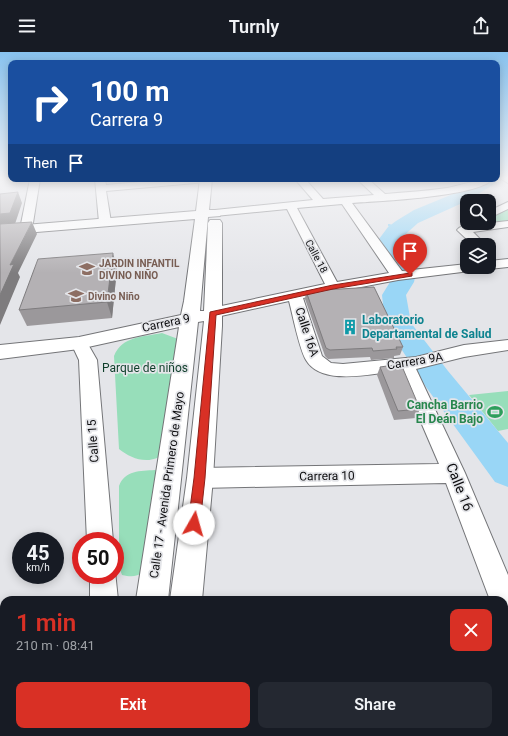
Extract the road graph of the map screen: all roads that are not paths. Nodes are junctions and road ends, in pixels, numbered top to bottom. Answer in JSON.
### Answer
{"nodes":[{"id":1,"x":30,"y":209,"type":"edge"},
{"id":2,"x":104,"y":209,"type":"edge"},
{"id":3,"x":209,"y":209,"type":"edge"},
{"id":4,"x":210,"y":209,"type":"edge"},
{"id":5,"x":255,"y":209,"type":"edge"},
{"id":6,"x":292,"y":209,"type":"edge"},
{"id":7,"x":350,"y":209,"type":"edge"},
{"id":8,"x":209,"y":214,"type":"junction"},
{"id":9,"x":105,"y":222,"type":"junction"},
{"id":10,"x":508,"y":224,"type":"edge"},
{"id":11,"x":26,"y":229,"type":"junction"},
{"id":12,"x":463,"y":230,"type":"edge"},
{"id":13,"x":0,"y":231,"type":"edge"},
{"id":14,"x":459,"y":232,"type":"junction"},
{"id":15,"x":469,"y":238,"type":"edge"},
{"id":16,"x":460,"y":268,"type":"edge"},
{"id":17,"x":398,"y":276,"type":"junction"},
{"id":18,"x":333,"y":287,"type":"junction"},
{"id":19,"x":295,"y":295,"type":"junction"},
{"id":20,"x":212,"y":313,"type":"junction"},
{"id":21,"x":189,"y":318,"type":"junction"},
{"id":22,"x":79,"y":342,"type":"junction"},
{"id":23,"x":508,"y":345,"type":"edge"},
{"id":24,"x":0,"y":352,"type":"edge"},
{"id":25,"x":411,"y":363,"type":"junction"},
{"id":26,"x":322,"y":366,"type":"joint"},
{"id":27,"x":454,"y":473,"type":"junction"},
{"id":28,"x":200,"y":478,"type":"junction"},
{"id":29,"x":99,"y":532,"type":"edge"},
{"id":30,"x":103,"y":584,"type":"edge"},
{"id":31,"x":104,"y":596,"type":"edge"},
{"id":32,"x":153,"y":596,"type":"edge"},
{"id":33,"x":186,"y":596,"type":"edge"},
{"id":34,"x":503,"y":596,"type":"edge"}],
"edges":[{"from":1,"to":11,"type":"street"},
{"from":2,"to":9,"type":"street"},
{"from":3,"to":8,"type":"main road","name":"Calle 17 - Avenida Primero de Mayo"},
{"from":4,"to":8,"type":"main road","name":"Calle 17 - Avenida Primero de Mayo"},
{"from":5,"to":8,"type":"street"},
{"from":6,"to":18,"type":"street","name":"Calle 18"},
{"from":7,"to":17,"type":"street"},
{"from":8,"to":9,"type":"main road"},
{"from":8,"to":20,"type":"main road","name":"Calle 17 - Avenida Primero de Mayo"},
{"from":8,"to":21,"type":"main road","name":"Calle 17 - Avenida Primero de Mayo"},
{"from":9,"to":11,"type":"main road"},
{"from":10,"to":14,"type":"street"},
{"from":11,"to":13,"type":"main road"},
{"from":12,"to":14,"type":"street"},
{"from":14,"to":15,"type":"street"},
{"from":16,"to":17,"type":"street","name":"Carrera 9"},
{"from":17,"to":18,"type":"street","name":"Carrera 9"},
{"from":18,"to":19,"type":"street","name":"Carrera 9"},
{"from":19,"to":20,"type":"street","name":"Carrera 9"},
{"from":19,"to":26,"type":"street","name":"Calle 16A"},
{"from":20,"to":21,"type":"main road","name":"Carrera 9"},
{"from":20,"to":28,"type":"main road","name":"Calle 17 - Avenida Primero de Mayo"},
{"from":21,"to":22,"type":"main road","name":"Carrera 9"},
{"from":21,"to":32,"type":"main road","name":"Calle 17 - Avenida Primero de Mayo"},
{"from":22,"to":24,"type":"main road","name":"Carrera 9"},
{"from":22,"to":29,"type":"street","name":"Calle 15"},
{"from":23,"to":25,"type":"street","name":"Carrera 9A"},
{"from":25,"to":26,"type":"street","name":"Carrera 9A"},
{"from":25,"to":27,"type":"street","name":"Calle 16"},
{"from":27,"to":28,"type":"street","name":"Carrera 10"},
{"from":27,"to":34,"type":"street","name":"Calle 16"},
{"from":28,"to":33,"type":"main road","name":"Calle 17 - Avenida Primero de Mayo"},
{"from":30,"to":31,"type":"street"}]}
